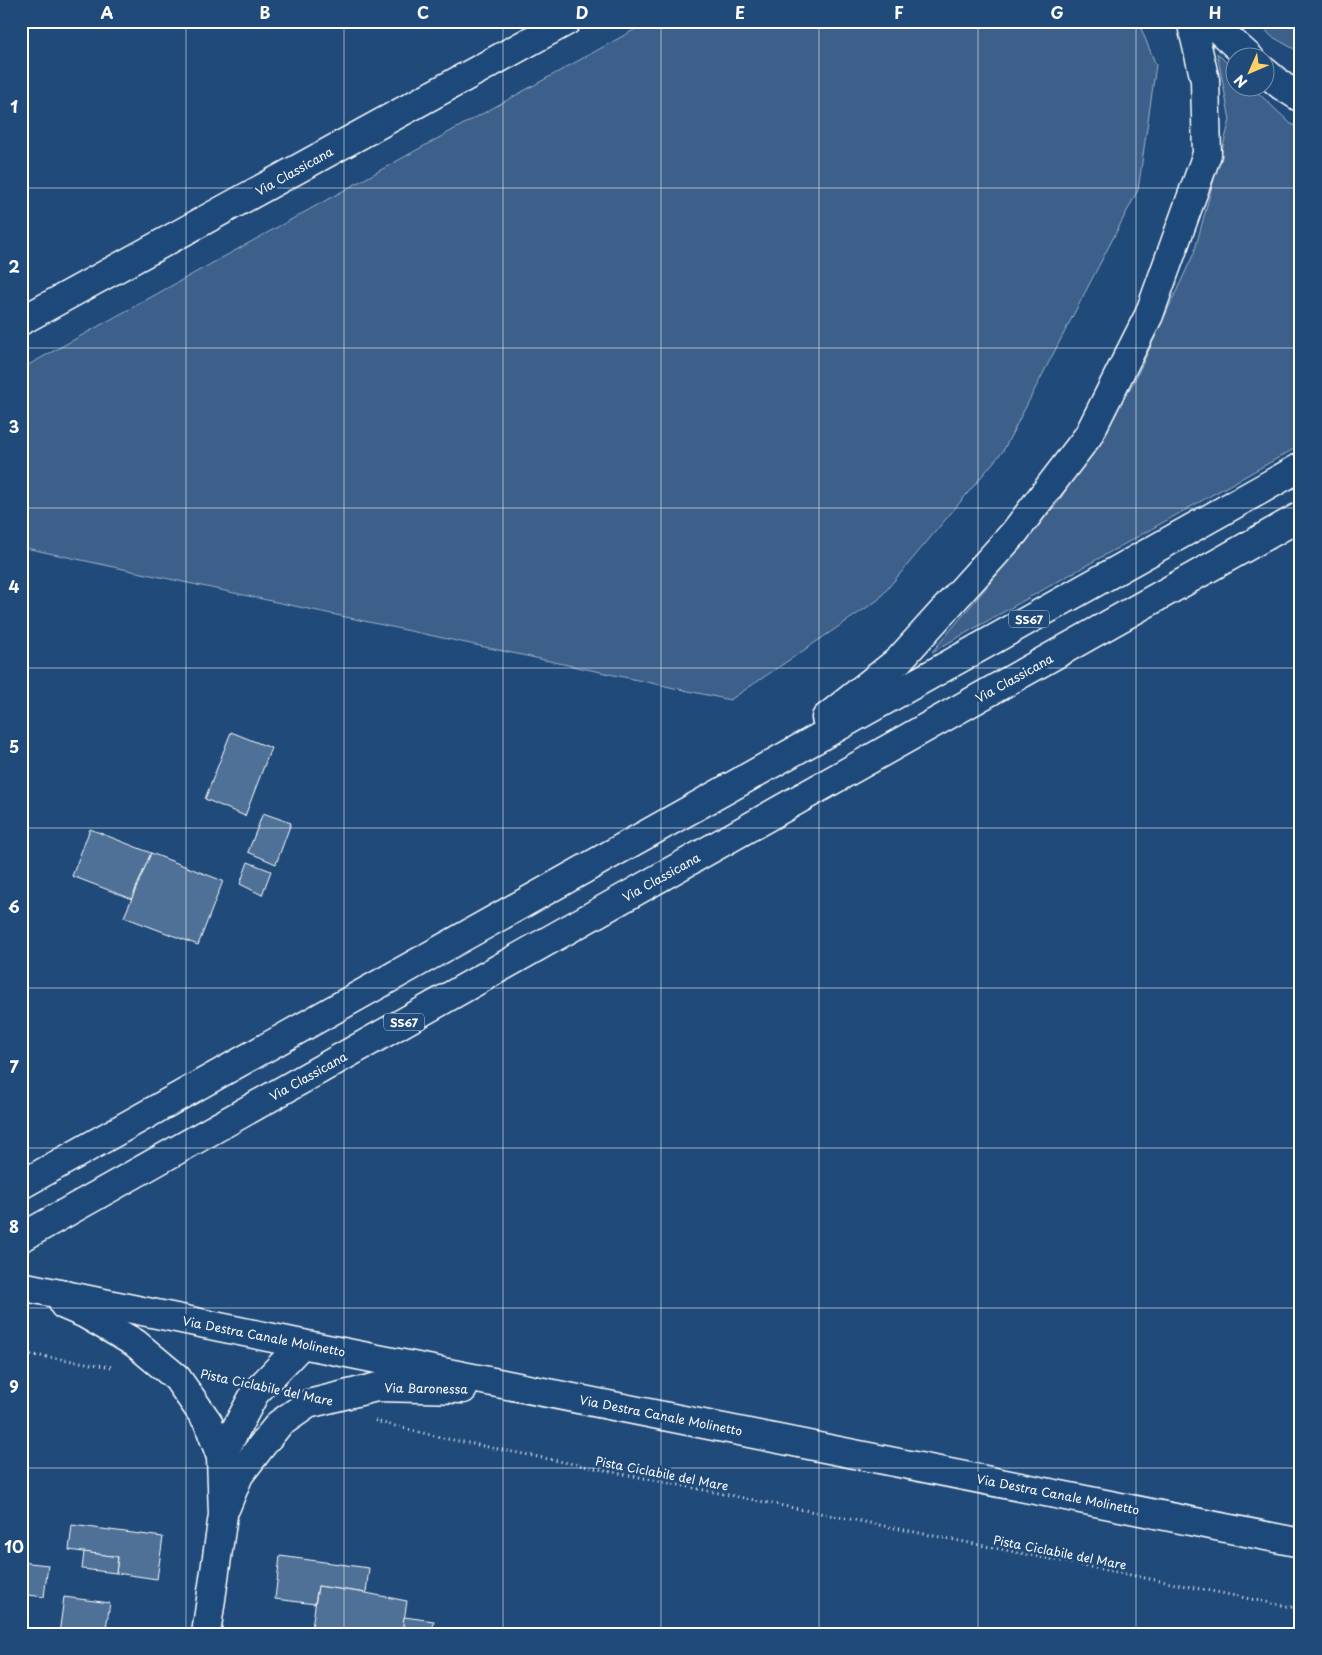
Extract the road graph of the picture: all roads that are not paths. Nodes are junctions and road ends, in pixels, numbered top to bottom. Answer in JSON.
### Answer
{"nodes":[{"id":1,"x":567,"y":21,"type":"edge"},
{"id":2,"x":1191,"y":21,"type":"edge"},
{"id":3,"x":1209,"y":21,"type":"edge"},
{"id":4,"x":1239,"y":48,"type":"edge"},
{"id":5,"x":1274,"y":79,"type":"edge"},
{"id":6,"x":1301,"y":98,"type":"edge"},
{"id":7,"x":21,"y":321,"type":"edge"},
{"id":8,"x":1301,"y":467,"type":"edge"},
{"id":9,"x":1301,"y":516,"type":"edge"},
{"id":10,"x":758,"y":771,"type":"junction"},
{"id":11,"x":21,"y":1185,"type":"edge"},
{"id":12,"x":28,"y":1234,"type":"edge"},
{"id":13,"x":21,"y":1287,"type":"edge"},
{"id":14,"x":302,"y":1344,"type":"junction"},
{"id":15,"x":541,"y":1391,"type":"junction"},
{"id":16,"x":221,"y":1457,"type":"junction"},
{"id":17,"x":223,"y":1515,"type":"junction"},
{"id":18,"x":1301,"y":1543,"type":"edge"},
{"id":19,"x":206,"y":1634,"type":"edge"}],
"edges":[{"from":1,"to":7,"type":"main road","name":"Via Classicana"},
{"from":2,"to":10,"type":"main road"},
{"from":3,"to":4,"type":"main road"},
{"from":5,"to":6,"type":"main road"},
{"from":8,"to":10,"type":"main road","number":"SS67"},
{"from":9,"to":12,"type":"main road","name":"Via Classicana","number":"SS67"},
{"from":10,"to":11,"type":"main road","number":"SS67"},
{"from":13,"to":14,"type":"main road","name":"Via Destra Canale Molinetto"},
{"from":13,"to":16,"type":"main road","name":"Via Baronessa"},
{"from":14,"to":15,"type":"main road","name":"Via Destra Canale Molinetto"},
{"from":14,"to":16,"type":"main road","name":"Via Baronessa"},
{"from":15,"to":17,"type":"main road","name":"Via Baronessa"},
{"from":15,"to":18,"type":"main road","name":"Via Destra Canale Molinetto"},
{"from":16,"to":17,"type":"main road","name":"Via Baronessa"},
{"from":17,"to":19,"type":"main road","name":"Via Baronessa"}]}
